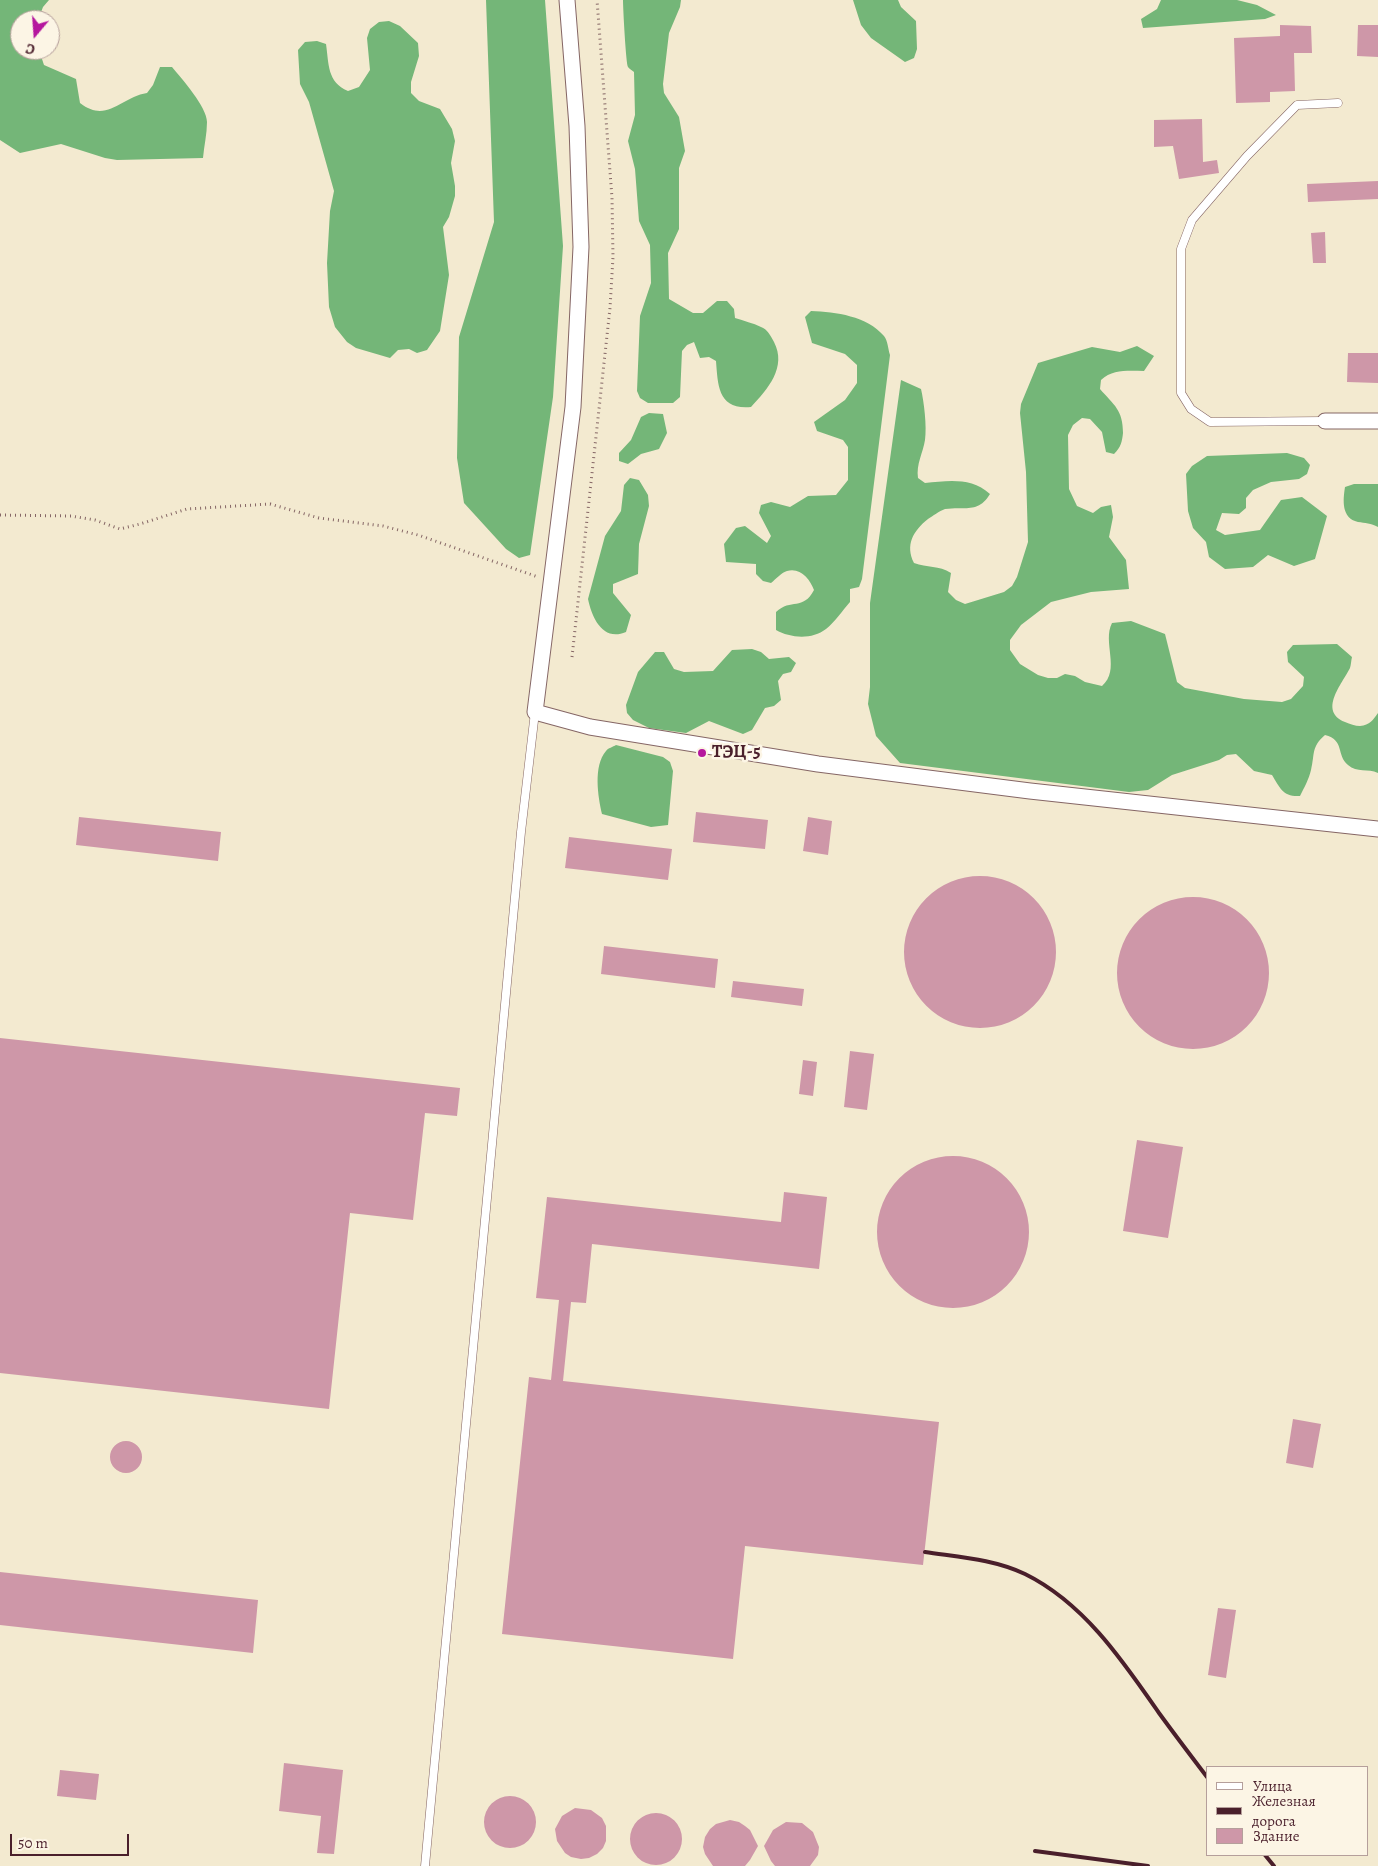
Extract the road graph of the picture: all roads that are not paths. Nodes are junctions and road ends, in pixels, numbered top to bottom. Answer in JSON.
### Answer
{"nodes":[{"id":1,"x":567,"y":0,"type":"edge"},
{"id":2,"x":1338,"y":103,"type":"dead end"},
{"id":3,"x":1325,"y":421,"type":"joint"},
{"id":4,"x":1378,"y":422,"type":"edge"},
{"id":5,"x":535,"y":712,"type":"junction"},
{"id":6,"x":1378,"y":829,"type":"edge"},
{"id":7,"x":425,"y":1866,"type":"edge"}],
"edges":[{"from":1,"to":5,"type":"street"},
{"from":2,"to":3,"type":"lane"},
{"from":3,"to":4,"type":"street"},
{"from":5,"to":6,"type":"street"},
{"from":5,"to":7,"type":"lane"}]}
